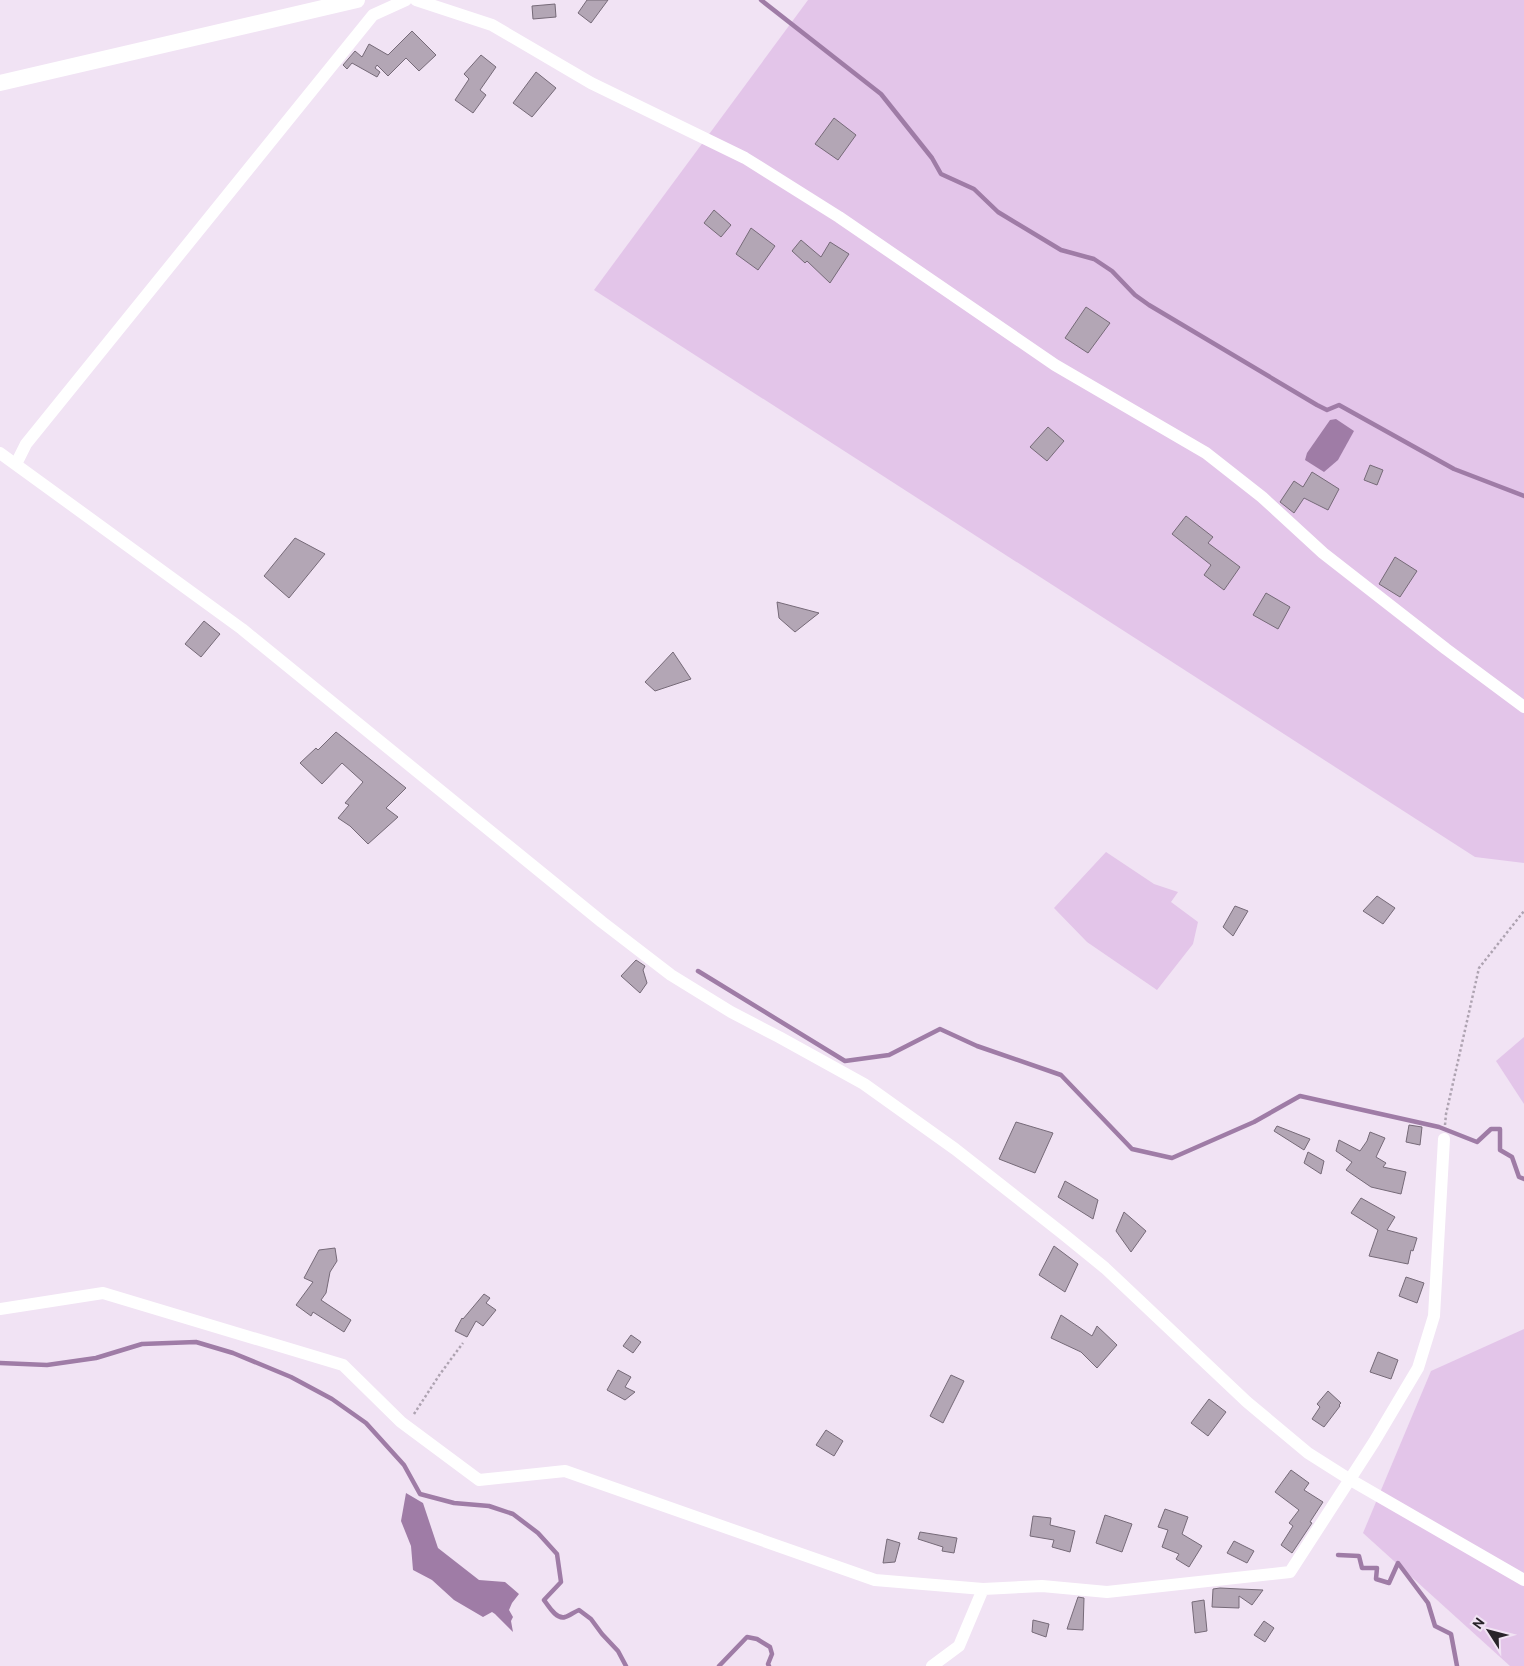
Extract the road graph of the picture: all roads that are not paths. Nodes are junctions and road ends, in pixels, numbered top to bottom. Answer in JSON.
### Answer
{"nodes":[{"id":1,"x":358,"y":0,"type":"edge"},
{"id":2,"x":406,"y":0,"type":"edge"},
{"id":3,"x":416,"y":0,"type":"edge"},
{"id":4,"x":0,"y":83,"type":"edge"},
{"id":5,"x":0,"y":453,"type":"edge"},
{"id":6,"x":16,"y":464,"type":"junction"},
{"id":7,"x":1524,"y":707,"type":"edge"},
{"id":8,"x":1444,"y":1139,"type":"dead end"},
{"id":9,"x":0,"y":1309,"type":"edge"},
{"id":10,"x":1349,"y":1479,"type":"junction"},
{"id":11,"x":1524,"y":1580,"type":"edge"},
{"id":12,"x":983,"y":1589,"type":"junction"},
{"id":13,"x":932,"y":1666,"type":"edge"}],
"edges":[{"from":1,"to":4,"type":"street"},
{"from":2,"to":6,"type":"street"},
{"from":3,"to":7,"type":"street"},
{"from":5,"to":6,"type":"street"},
{"from":6,"to":10,"type":"street"},
{"from":8,"to":10,"type":"street"},
{"from":9,"to":12,"type":"street"},
{"from":10,"to":11,"type":"street"},
{"from":10,"to":12,"type":"street"},
{"from":12,"to":13,"type":"street"}]}
